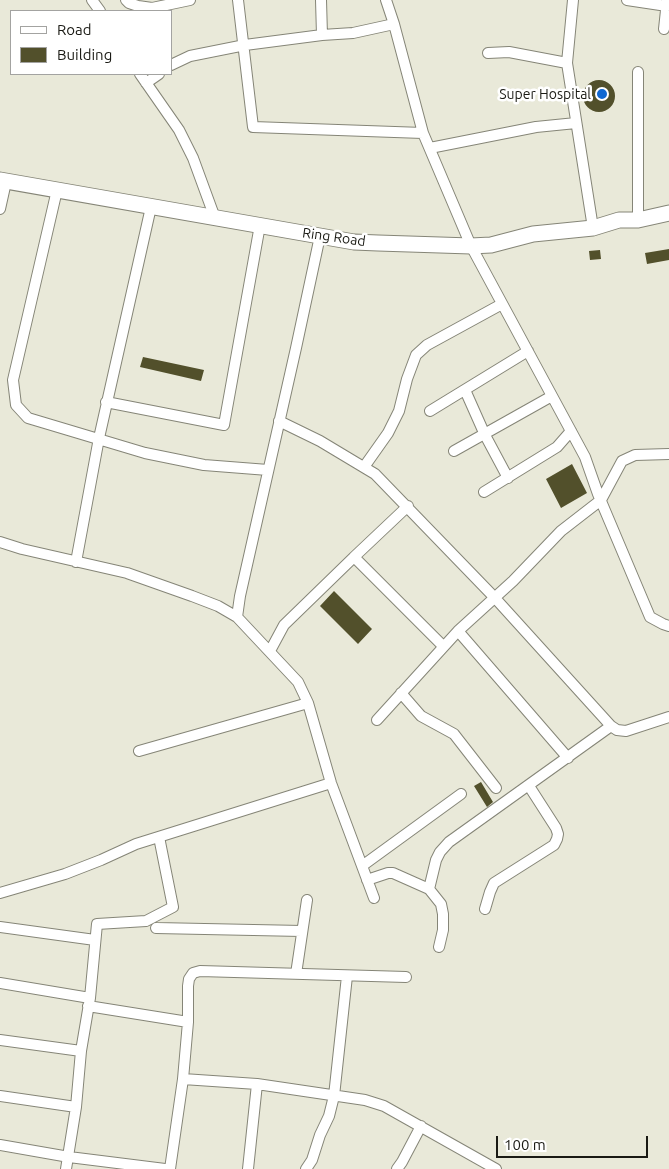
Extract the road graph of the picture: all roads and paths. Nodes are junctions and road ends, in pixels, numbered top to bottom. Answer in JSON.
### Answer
{"nodes":[{"id":1,"x":126,"y":0,"type":"edge"},
{"id":2,"x":190,"y":0,"type":"edge"},
{"id":3,"x":238,"y":0,"type":"edge"},
{"id":4,"x":322,"y":0,"type":"edge"},
{"id":5,"x":386,"y":0,"type":"edge"},
{"id":6,"x":573,"y":0,"type":"edge"},
{"id":7,"x":628,"y":0,"type":"edge"},
{"id":8,"x":667,"y":3,"type":"edge"},
{"id":9,"x":394,"y":24,"type":"junction"},
{"id":10,"x":664,"y":29,"type":"dead end"},
{"id":11,"x":322,"y":35,"type":"junction"},
{"id":12,"x":245,"y":46,"type":"junction"},
{"id":13,"x":488,"y":53,"type":"dead end"},
{"id":14,"x":567,"y":63,"type":"junction"},
{"id":15,"x":172,"y":65,"type":"edge"},
{"id":16,"x":638,"y":72,"type":"dead end"},
{"id":17,"x":141,"y":75,"type":"edge"},
{"id":18,"x":158,"y":75,"type":"edge"},
{"id":19,"x":146,"y":83,"type":"junction"},
{"id":20,"x":576,"y":123,"type":"junction"},
{"id":21,"x":423,"y":133,"type":"junction"},
{"id":22,"x":430,"y":148,"type":"junction"},
{"id":23,"x":3,"y":181,"type":"edge"},
{"id":24,"x":57,"y":190,"type":"junction"},
{"id":25,"x":151,"y":207,"type":"junction"},
{"id":26,"x":0,"y":209,"type":"edge"},
{"id":27,"x":669,"y":213,"type":"edge"},
{"id":28,"x":215,"y":218,"type":"junction"},
{"id":29,"x":638,"y":220,"type":"junction"},
{"id":30,"x":260,"y":226,"type":"junction"},
{"id":31,"x":593,"y":228,"type":"junction"},
{"id":32,"x":320,"y":236,"type":"junction"},
{"id":33,"x":471,"y":246,"type":"junction"},
{"id":34,"x":502,"y":304,"type":"junction"},
{"id":35,"x":528,"y":351,"type":"junction"},
{"id":36,"x":465,"y":390,"type":"junction"},
{"id":37,"x":552,"y":396,"type":"junction"},
{"id":38,"x":106,"y":402,"type":"junction"},
{"id":39,"x":430,"y":411,"type":"dead end"},
{"id":40,"x":279,"y":421,"type":"junction"},
{"id":41,"x":571,"y":431,"type":"junction"},
{"id":42,"x":485,"y":435,"type":"junction"},
{"id":43,"x":98,"y":438,"type":"junction"},
{"id":44,"x":454,"y":451,"type":"dead end"},
{"id":45,"x":669,"y":454,"type":"edge"},
{"id":46,"x":364,"y":467,"type":"junction"},
{"id":47,"x":268,"y":470,"type":"junction"},
{"id":48,"x":508,"y":478,"type":"junction"},
{"id":49,"x":484,"y":492,"type":"dead end"},
{"id":50,"x":601,"y":500,"type":"junction"},
{"id":51,"x":408,"y":506,"type":"junction"},
{"id":52,"x":0,"y":542,"type":"edge"},
{"id":53,"x":354,"y":557,"type":"junction"},
{"id":54,"x":76,"y":562,"type":"junction"},
{"id":55,"x":495,"y":598,"type":"junction"},
{"id":56,"x":237,"y":617,"type":"junction"},
{"id":57,"x":669,"y":626,"type":"edge"},
{"id":58,"x":458,"y":631,"type":"junction"},
{"id":59,"x":443,"y":646,"type":"junction"},
{"id":60,"x":270,"y":651,"type":"junction"},
{"id":61,"x":401,"y":692,"type":"junction"},
{"id":62,"x":308,"y":703,"type":"junction"},
{"id":63,"x":669,"y":717,"type":"edge"},
{"id":64,"x":376,"y":720,"type":"dead end"},
{"id":65,"x":611,"y":726,"type":"junction"},
{"id":66,"x":139,"y":751,"type":"dead end"},
{"id":67,"x":568,"y":758,"type":"junction"},
{"id":68,"x":331,"y":783,"type":"junction"},
{"id":69,"x":528,"y":786,"type":"junction"},
{"id":70,"x":496,"y":788,"type":"dead end"},
{"id":71,"x":460,"y":794,"type":"dead end"},
{"id":72,"x":159,"y":837,"type":"junction"},
{"id":73,"x":362,"y":866,"type":"junction"},
{"id":74,"x":367,"y":880,"type":"junction"},
{"id":75,"x":429,"y":889,"type":"junction"},
{"id":76,"x":0,"y":893,"type":"edge"},
{"id":77,"x":374,"y":898,"type":"dead end"},
{"id":78,"x":306,"y":900,"type":"dead end"},
{"id":79,"x":485,"y":909,"type":"dead end"},
{"id":80,"x":0,"y":926,"type":"edge"},
{"id":81,"x":156,"y":928,"type":"dead end"},
{"id":82,"x":302,"y":931,"type":"junction"},
{"id":83,"x":95,"y":940,"type":"junction"},
{"id":84,"x":438,"y":947,"type":"dead end"},
{"id":85,"x":296,"y":974,"type":"junction"},
{"id":86,"x":346,"y":976,"type":"junction"},
{"id":87,"x":406,"y":976,"type":"dead end"},
{"id":88,"x":0,"y":983,"type":"edge"},
{"id":89,"x":89,"y":1002,"type":"junction"},
{"id":90,"x":188,"y":1022,"type":"junction"},
{"id":91,"x":0,"y":1040,"type":"edge"},
{"id":92,"x":81,"y":1051,"type":"junction"},
{"id":93,"x":183,"y":1079,"type":"junction"},
{"id":94,"x":257,"y":1084,"type":"junction"},
{"id":95,"x":0,"y":1096,"type":"edge"},
{"id":96,"x":334,"y":1096,"type":"junction"},
{"id":97,"x":76,"y":1108,"type":"junction"},
{"id":98,"x":421,"y":1126,"type":"junction"},
{"id":99,"x":0,"y":1145,"type":"edge"},
{"id":100,"x":69,"y":1158,"type":"junction"},
{"id":101,"x":66,"y":1169,"type":"edge"},
{"id":102,"x":165,"y":1169,"type":"edge"},
{"id":103,"x":170,"y":1169,"type":"edge"},
{"id":104,"x":248,"y":1169,"type":"edge"},
{"id":105,"x":306,"y":1169,"type":"edge"},
{"id":106,"x":397,"y":1169,"type":"edge"},
{"id":107,"x":496,"y":1169,"type":"edge"}],
"edges":[{"from":1,"to":2,"type":"street"},
{"from":3,"to":12,"type":"street"},
{"from":4,"to":11,"type":"street"},
{"from":5,"to":9,"type":"street"},
{"from":6,"to":14,"type":"street"},
{"from":7,"to":8,"type":"street"},
{"from":8,"to":10,"type":"street"},
{"from":9,"to":11,"type":"street"},
{"from":9,"to":21,"type":"street"},
{"from":11,"to":12,"type":"street"},
{"from":12,"to":15,"type":"street"},
{"from":12,"to":21,"type":"street"},
{"from":13,"to":14,"type":"street"},
{"from":14,"to":20,"type":"street"},
{"from":16,"to":29,"type":"street"},
{"from":17,"to":19,"type":"street"},
{"from":18,"to":19,"type":"street"},
{"from":19,"to":28,"type":"street"},
{"from":20,"to":22,"type":"street"},
{"from":20,"to":31,"type":"street"},
{"from":21,"to":22,"type":"street"},
{"from":22,"to":33,"type":"street"},
{"from":23,"to":24,"type":"main road","name":"Ring Road"},
{"from":23,"to":26,"type":"street"},
{"from":24,"to":25,"type":"main road","name":"Ring Road"},
{"from":24,"to":43,"type":"street"},
{"from":25,"to":28,"type":"main road","name":"Ring Road"},
{"from":25,"to":38,"type":"street"},
{"from":27,"to":29,"type":"main road","name":"Ring Road"},
{"from":28,"to":30,"type":"main road","name":"Ring Road"},
{"from":29,"to":31,"type":"main road","name":"Ring Road"},
{"from":30,"to":32,"type":"main road","name":"Ring Road"},
{"from":30,"to":38,"type":"street"},
{"from":31,"to":33,"type":"main road","name":"Ring Road"},
{"from":32,"to":33,"type":"main road","name":"Ring Road"},
{"from":32,"to":40,"type":"street"},
{"from":33,"to":34,"type":"street"},
{"from":34,"to":35,"type":"street"},
{"from":34,"to":46,"type":"street"},
{"from":35,"to":36,"type":"street"},
{"from":35,"to":37,"type":"street"},
{"from":36,"to":39,"type":"street"},
{"from":36,"to":42,"type":"street"},
{"from":37,"to":41,"type":"street"},
{"from":37,"to":42,"type":"street"},
{"from":38,"to":43,"type":"street"},
{"from":40,"to":46,"type":"street"},
{"from":40,"to":47,"type":"street"},
{"from":41,"to":48,"type":"street"},
{"from":41,"to":50,"type":"street"},
{"from":42,"to":44,"type":"street"},
{"from":42,"to":48,"type":"street"},
{"from":43,"to":47,"type":"street"},
{"from":43,"to":54,"type":"street"},
{"from":45,"to":50,"type":"street"},
{"from":46,"to":51,"type":"street"},
{"from":47,"to":56,"type":"street"},
{"from":48,"to":49,"type":"street"},
{"from":50,"to":55,"type":"street"},
{"from":50,"to":57,"type":"street"},
{"from":51,"to":53,"type":"street"},
{"from":51,"to":55,"type":"street"},
{"from":52,"to":54,"type":"street"},
{"from":53,"to":59,"type":"street"},
{"from":53,"to":60,"type":"street"},
{"from":54,"to":56,"type":"street"},
{"from":55,"to":58,"type":"street"},
{"from":55,"to":65,"type":"street"},
{"from":56,"to":60,"type":"street"},
{"from":58,"to":59,"type":"street"},
{"from":58,"to":67,"type":"street"},
{"from":59,"to":61,"type":"street"},
{"from":60,"to":62,"type":"street"},
{"from":61,"to":64,"type":"street"},
{"from":61,"to":70,"type":"street"},
{"from":62,"to":66,"type":"street"},
{"from":62,"to":68,"type":"street"},
{"from":63,"to":65,"type":"street"},
{"from":65,"to":67,"type":"street"},
{"from":67,"to":69,"type":"street"},
{"from":68,"to":72,"type":"street"},
{"from":68,"to":73,"type":"street"},
{"from":69,"to":75,"type":"street"},
{"from":69,"to":79,"type":"street"},
{"from":71,"to":73,"type":"street"},
{"from":72,"to":76,"type":"street"},
{"from":72,"to":83,"type":"street"},
{"from":73,"to":74,"type":"street"},
{"from":74,"to":75,"type":"street"},
{"from":74,"to":77,"type":"street"},
{"from":75,"to":84,"type":"street"},
{"from":78,"to":82,"type":"street"},
{"from":80,"to":83,"type":"street"},
{"from":81,"to":82,"type":"street"},
{"from":82,"to":85,"type":"street"},
{"from":83,"to":89,"type":"street"},
{"from":85,"to":86,"type":"street"},
{"from":85,"to":90,"type":"street"},
{"from":86,"to":87,"type":"street"},
{"from":86,"to":96,"type":"street"},
{"from":88,"to":89,"type":"street"},
{"from":89,"to":90,"type":"street"},
{"from":89,"to":92,"type":"street"},
{"from":90,"to":93,"type":"street"},
{"from":91,"to":92,"type":"street"},
{"from":92,"to":97,"type":"street"},
{"from":93,"to":94,"type":"street"},
{"from":93,"to":103,"type":"street"},
{"from":94,"to":96,"type":"street"},
{"from":94,"to":104,"type":"street"},
{"from":95,"to":97,"type":"street"},
{"from":96,"to":98,"type":"street"},
{"from":96,"to":105,"type":"street"},
{"from":97,"to":100,"type":"street"},
{"from":98,"to":106,"type":"street"},
{"from":98,"to":107,"type":"street"},
{"from":99,"to":100,"type":"street"},
{"from":100,"to":101,"type":"street"},
{"from":100,"to":102,"type":"street"}]}
